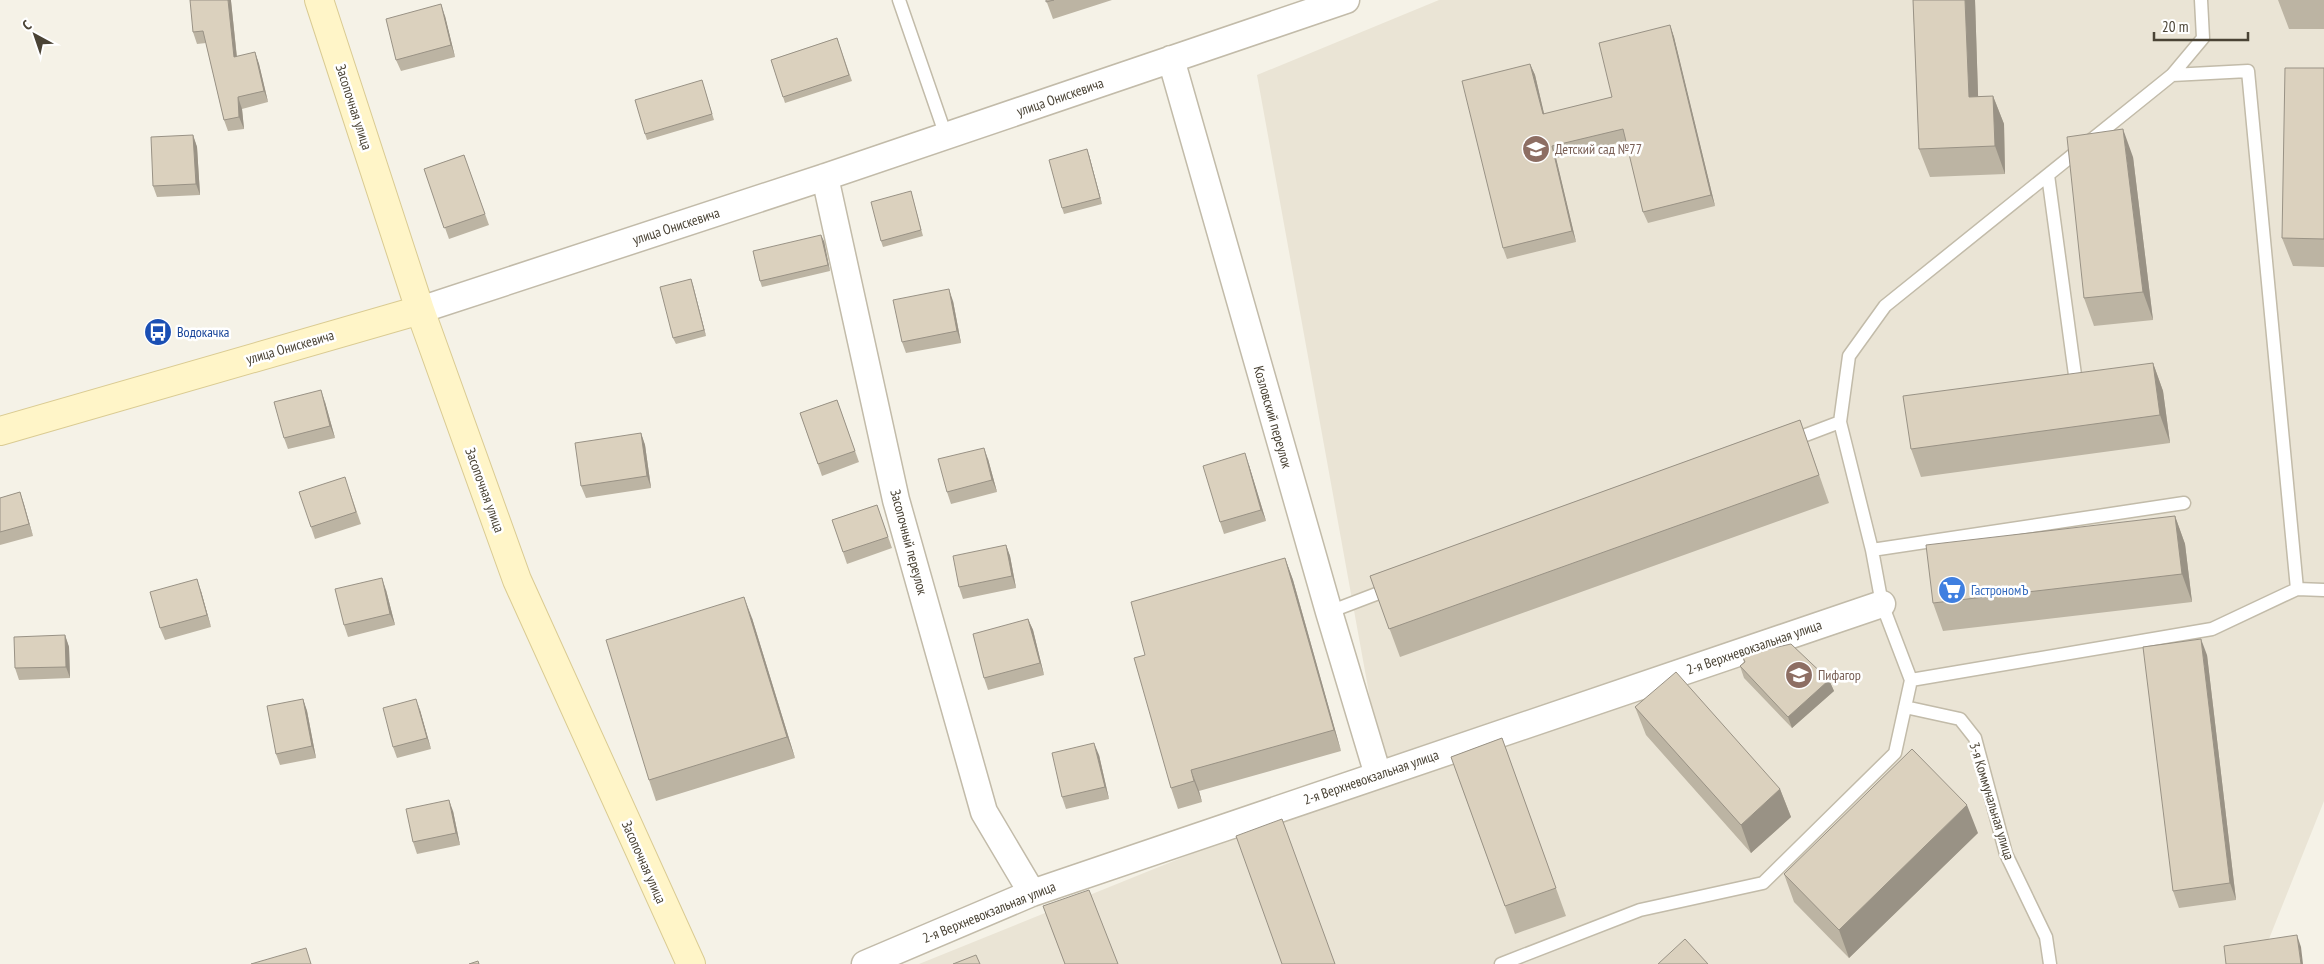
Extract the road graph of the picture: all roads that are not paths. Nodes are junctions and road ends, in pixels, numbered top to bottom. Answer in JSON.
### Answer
{"nodes":[{"id":1,"x":319,"y":0,"type":"edge"},
{"id":2,"x":899,"y":0,"type":"edge"},
{"id":3,"x":1346,"y":0,"type":"edge"},
{"id":4,"x":2201,"y":0,"type":"edge"},
{"id":5,"x":1171,"y":59,"type":"junction"},
{"id":6,"x":2172,"y":75,"type":"junction"},
{"id":7,"x":946,"y":136,"type":"junction"},
{"id":8,"x":2048,"y":175,"type":"junction"},
{"id":9,"x":825,"y":177,"type":"junction"},
{"id":10,"x":420,"y":310,"type":"junction"},
{"id":11,"x":2075,"y":375,"type":"edge"},
{"id":12,"x":1840,"y":422,"type":"junction"},
{"id":13,"x":0,"y":430,"type":"edge"},
{"id":14,"x":1775,"y":446,"type":"edge"},
{"id":15,"x":2184,"y":503,"type":"dead end"},
{"id":16,"x":1872,"y":550,"type":"junction"},
{"id":17,"x":1403,"y":584,"type":"edge"},
{"id":18,"x":2298,"y":589,"type":"junction"},
{"id":19,"x":2324,"y":590,"type":"edge"},
{"id":20,"x":1882,"y":604,"type":"junction"},
{"id":21,"x":1329,"y":612,"type":"junction"},
{"id":22,"x":1911,"y":680,"type":"junction"},
{"id":23,"x":1905,"y":707,"type":"junction"},
{"id":24,"x":1378,"y":775,"type":"junction"},
{"id":25,"x":1032,"y":893,"type":"junction"},
{"id":26,"x":691,"y":964,"type":"edge"},
{"id":27,"x":865,"y":964,"type":"edge"},
{"id":28,"x":1501,"y":964,"type":"edge"},
{"id":29,"x":2050,"y":964,"type":"edge"}],
"edges":[{"from":1,"to":10,"type":"street","name":"Засопочная улица"},
{"from":2,"to":7,"type":"lane"},
{"from":3,"to":5,"type":"street","name":"улица Онискевича"},
{"from":4,"to":6,"type":"lane"},
{"from":5,"to":7,"type":"street","name":"улица Онискевича"},
{"from":5,"to":21,"type":"street","name":"Козловский переулок"},
{"from":6,"to":8,"type":"lane"},
{"from":6,"to":18,"type":"lane"},
{"from":7,"to":9,"type":"street","name":"улица Онискевича"},
{"from":8,"to":11,"type":"lane"},
{"from":8,"to":12,"type":"lane"},
{"from":9,"to":10,"type":"street","name":"улица Онискевича"},
{"from":9,"to":25,"type":"street","name":"Засопочный переулок"},
{"from":10,"to":13,"type":"street","name":"улица Онискевича"},
{"from":10,"to":26,"type":"street","name":"Засопочная улица"},
{"from":12,"to":14,"type":"lane"},
{"from":12,"to":16,"type":"lane"},
{"from":15,"to":16,"type":"lane"},
{"from":16,"to":20,"type":"lane"},
{"from":17,"to":21,"type":"lane"},
{"from":18,"to":19,"type":"lane"},
{"from":18,"to":22,"type":"lane"},
{"from":20,"to":22,"type":"lane"},
{"from":20,"to":24,"type":"street","name":"2-я Верхневокзальная улица"},
{"from":21,"to":24,"type":"street","name":"Козловский переулок"},
{"from":22,"to":23,"type":"lane"},
{"from":23,"to":28,"type":"lane"},
{"from":23,"to":29,"type":"lane","name":"3-я Коммунальная улица"},
{"from":24,"to":25,"type":"street","name":"2-я Верхневокзальная улица"},
{"from":25,"to":27,"type":"street","name":"2-я Верхневокзальная улица"}]}
